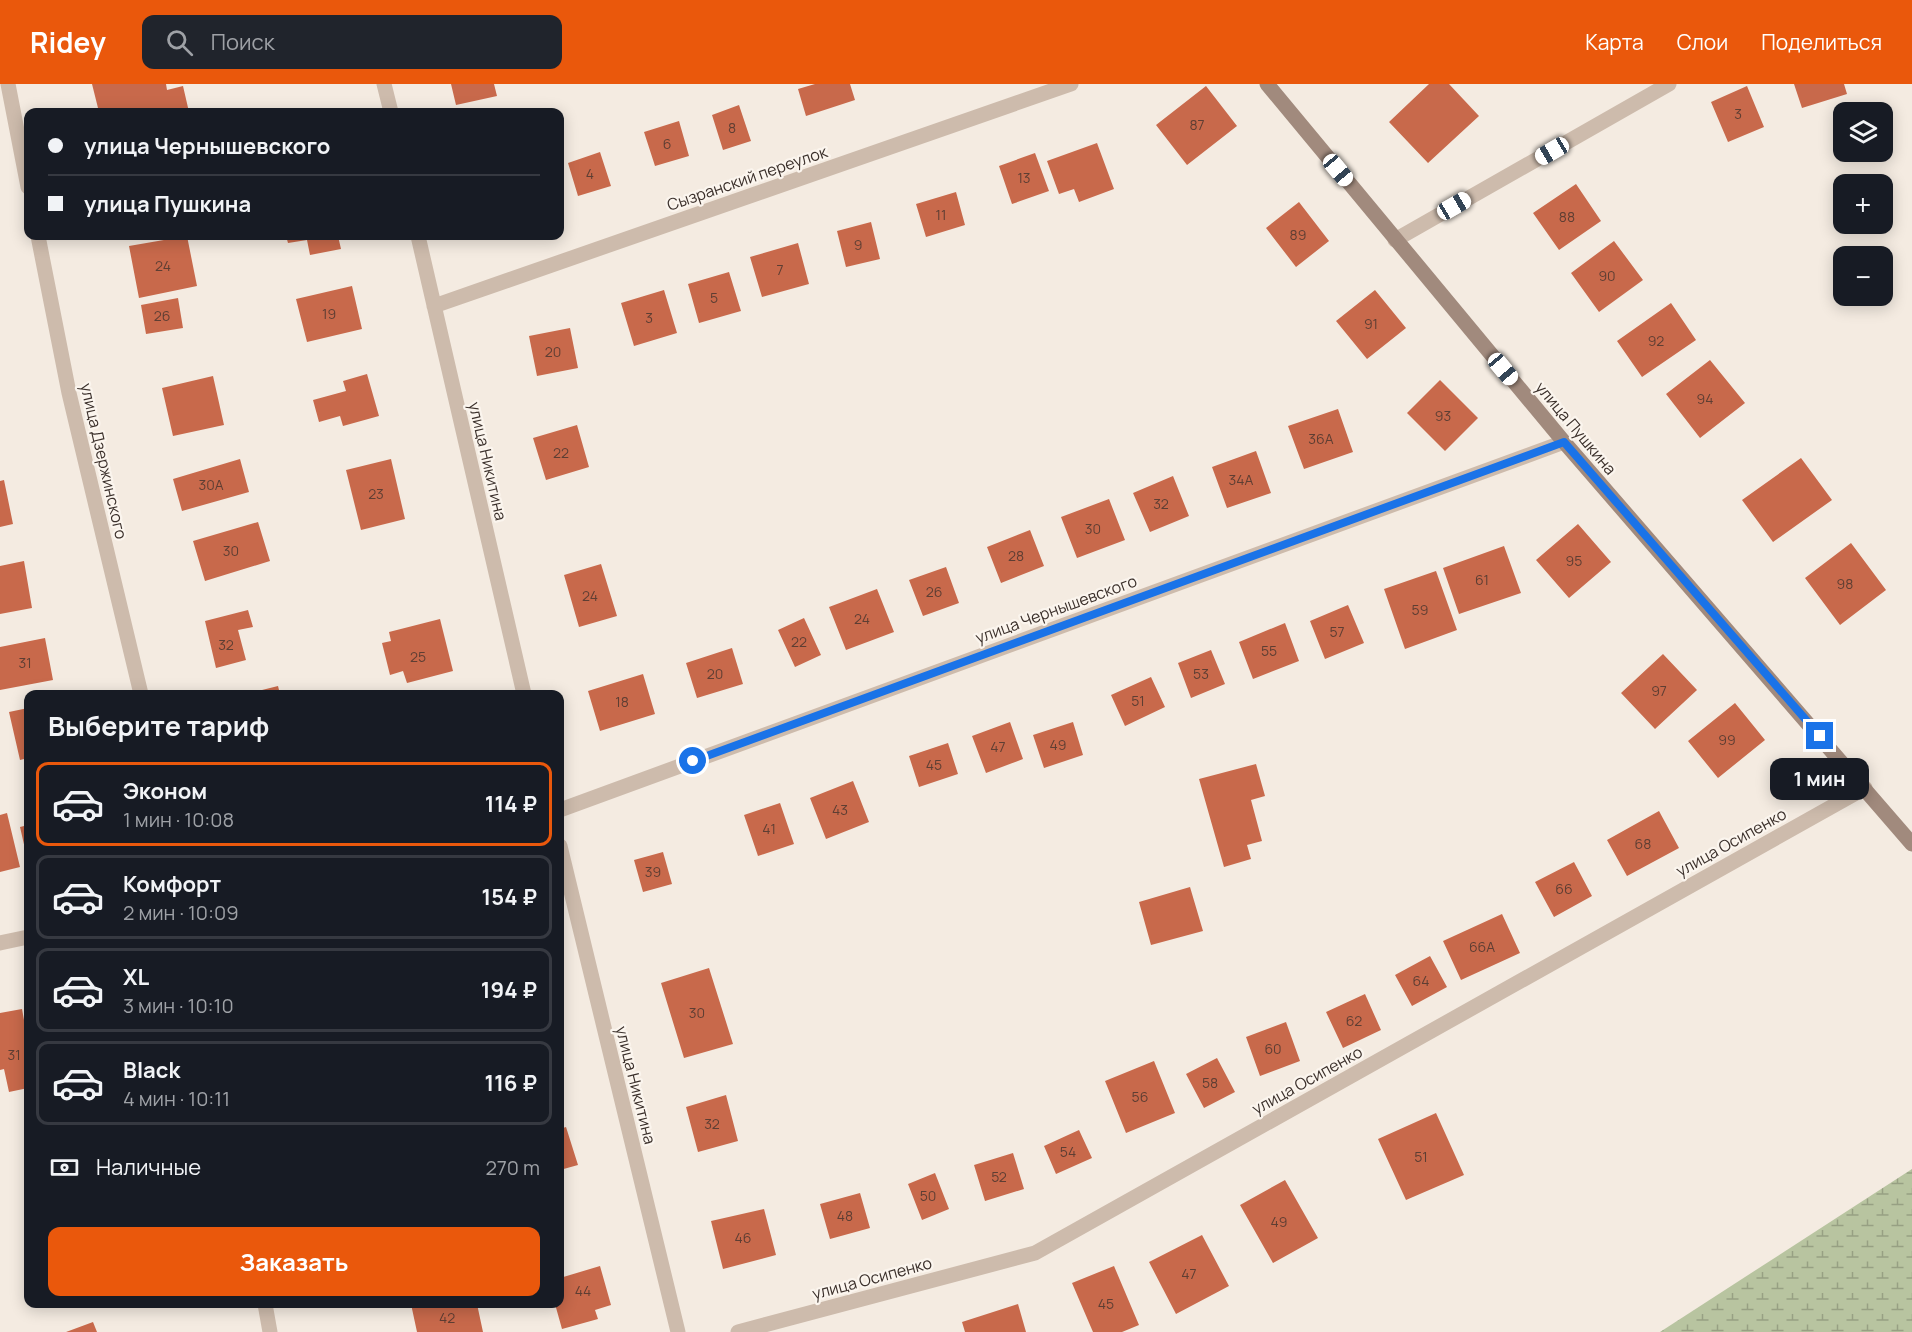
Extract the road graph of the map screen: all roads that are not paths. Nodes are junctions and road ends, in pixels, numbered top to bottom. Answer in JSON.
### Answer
{"nodes":[{"id":1,"x":8,"y":84,"type":"edge"},
{"id":2,"x":384,"y":84,"type":"edge"},
{"id":3,"x":1071,"y":84,"type":"edge"},
{"id":4,"x":1267,"y":84,"type":"edge"},
{"id":5,"x":1669,"y":84,"type":"edge"},
{"id":6,"x":390,"y":108,"type":"edge"},
{"id":7,"x":24,"y":166,"type":"edge"},
{"id":8,"x":39,"y":240,"type":"edge"},
{"id":9,"x":419,"y":240,"type":"edge"},
{"id":10,"x":1395,"y":240,"type":"junction"},
{"id":11,"x":434,"y":306,"type":"junction"},
{"id":12,"x":1564,"y":442,"type":"junction"},
{"id":13,"x":140,"y":690,"type":"edge"},
{"id":14,"x":523,"y":690,"type":"edge"},
{"id":15,"x":1865,"y":788,"type":"junction"},
{"id":16,"x":564,"y":809,"type":"edge"},
{"id":17,"x":1912,"y":844,"type":"edge"},
{"id":18,"x":564,"y":862,"type":"edge"},
{"id":19,"x":24,"y":938,"type":"edge"},
{"id":20,"x":0,"y":943,"type":"edge"},
{"id":21,"x":266,"y":1308,"type":"edge"},
{"id":22,"x":270,"y":1332,"type":"edge"},
{"id":23,"x":678,"y":1332,"type":"edge"},
{"id":24,"x":738,"y":1332,"type":"edge"}],
"edges":[{"from":1,"to":7,"type":"street"},
{"from":2,"to":6,"type":"street"},
{"from":3,"to":11,"type":"street","name":"Сызранский переулок"},
{"from":4,"to":10,"type":"main road","name":"улица Пушкина"},
{"from":5,"to":10,"type":"street"},
{"from":8,"to":13,"type":"street","name":"улица Дзержинского"},
{"from":9,"to":11,"type":"street","name":"улица Никитина"},
{"from":10,"to":12,"type":"main road","name":"улица Пушкина"},
{"from":11,"to":14,"type":"street","name":"улица Никитина"},
{"from":12,"to":15,"type":"main road","name":"улица Пушкина"},
{"from":12,"to":16,"type":"street","name":"улица Чернышевского"},
{"from":15,"to":17,"type":"main road","name":"улица Пушкина"},
{"from":15,"to":24,"type":"street","name":"улица Осипенко"},
{"from":18,"to":23,"type":"street","name":"улица Никитина"},
{"from":19,"to":20,"type":"street"},
{"from":21,"to":22,"type":"street"}]}
